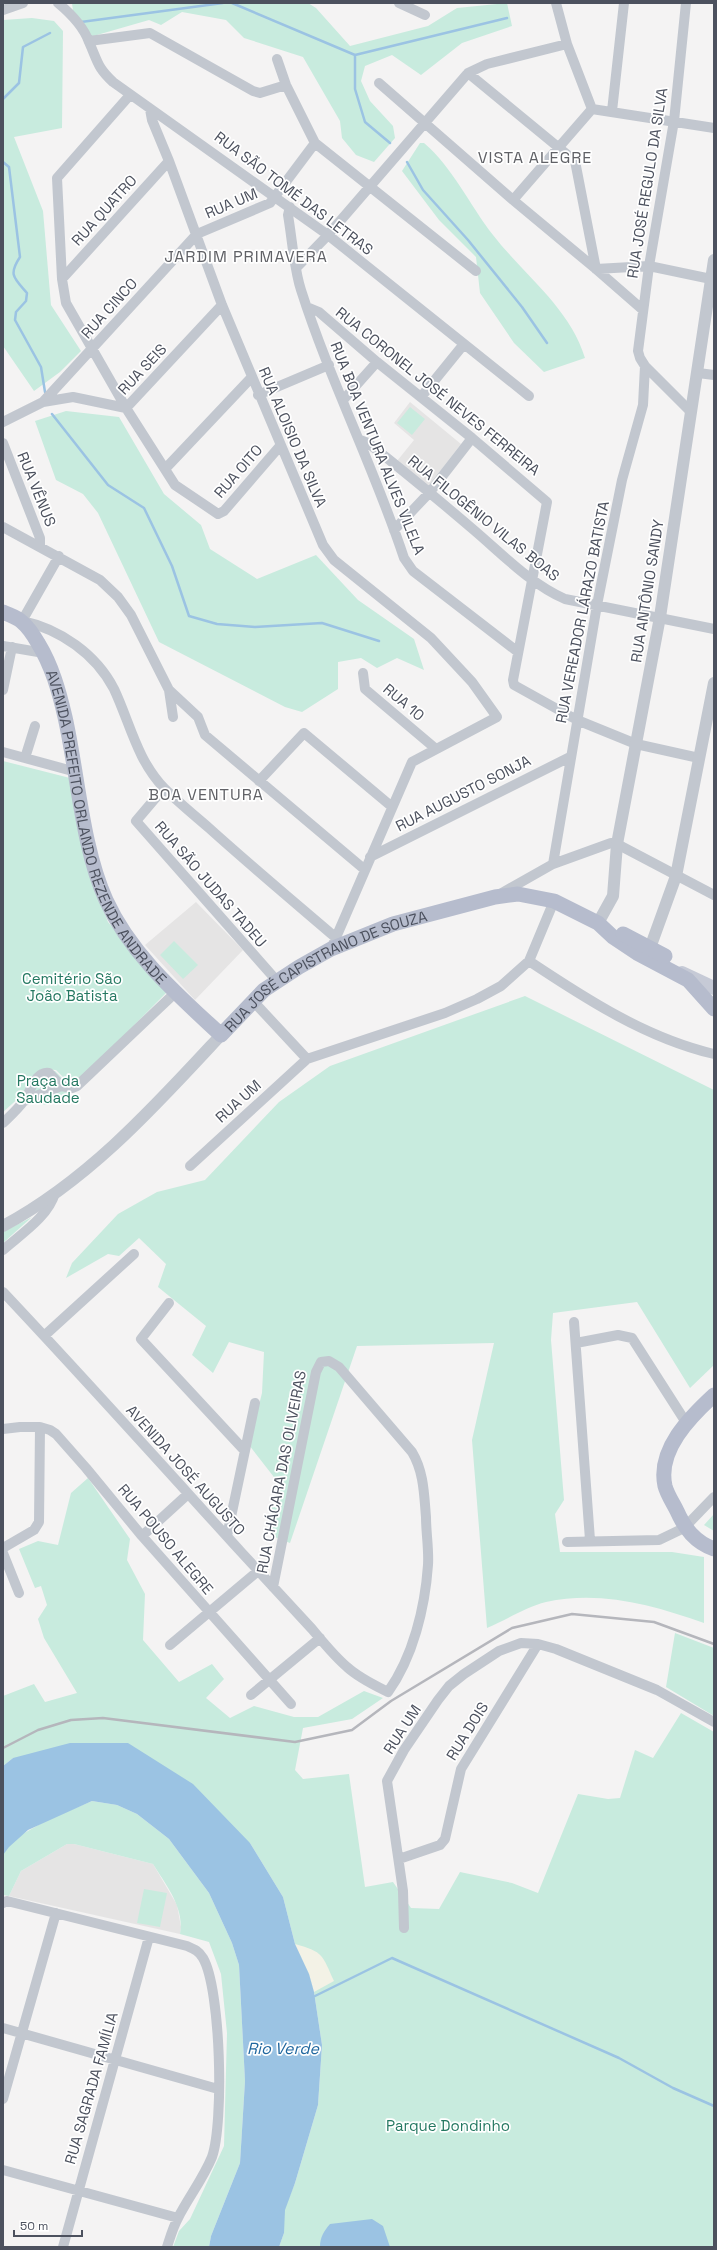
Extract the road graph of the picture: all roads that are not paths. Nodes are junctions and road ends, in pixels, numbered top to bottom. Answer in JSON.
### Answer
{"nodes":[{"id":1,"x":23,"y":3,"type":"edge"},
{"id":2,"x":58,"y":3,"type":"edge"},
{"id":3,"x":399,"y":3,"type":"edge"},
{"id":4,"x":556,"y":3,"type":"edge"},
{"id":5,"x":624,"y":3,"type":"edge"},
{"id":6,"x":686,"y":3,"type":"edge"},
{"id":7,"x":3,"y":10,"type":"edge"},
{"id":8,"x":425,"y":15,"type":"dead end"},
{"id":9,"x":89,"y":41,"type":"junction"},
{"id":10,"x":567,"y":44,"type":"junction"},
{"id":11,"x":277,"y":59,"type":"dead end"},
{"id":12,"x":468,"y":73,"type":"junction"},
{"id":13,"x":379,"y":83,"type":"dead end"},
{"id":14,"x":286,"y":85,"type":"junction"},
{"id":15,"x":130,"y":95,"type":"junction"},
{"id":16,"x":150,"y":109,"type":"junction"},
{"id":17,"x":592,"y":110,"type":"junction"},
{"id":18,"x":612,"y":111,"type":"junction"},
{"id":19,"x":674,"y":121,"type":"junction"},
{"id":20,"x":424,"y":122,"type":"junction"},
{"id":21,"x":714,"y":128,"type":"edge"},
{"id":22,"x":315,"y":143,"type":"junction"},
{"id":23,"x":560,"y":148,"type":"junction"},
{"id":24,"x":169,"y":161,"type":"junction"},
{"id":25,"x":368,"y":187,"type":"junction"},
{"id":26,"x":275,"y":197,"type":"junction"},
{"id":27,"x":512,"y":200,"type":"junction"},
{"id":28,"x":290,"y":207,"type":"junction"},
{"id":29,"x":196,"y":234,"type":"junction"},
{"id":30,"x":328,"y":235,"type":"junction"},
{"id":31,"x":714,"y":260,"type":"edge"},
{"id":32,"x":649,"y":266,"type":"junction"},
{"id":33,"x":297,"y":267,"type":"junction"},
{"id":34,"x":596,"y":269,"type":"junction"},
{"id":35,"x":476,"y":271,"type":"dead end"},
{"id":36,"x":711,"y":278,"type":"junction"},
{"id":37,"x":62,"y":279,"type":"junction"},
{"id":38,"x":222,"y":305,"type":"junction"},
{"id":39,"x":307,"y":307,"type":"junction"},
{"id":40,"x":643,"y":310,"type":"junction"},
{"id":41,"x":464,"y":344,"type":"junction"},
{"id":42,"x":93,"y":349,"type":"junction"},
{"id":43,"x":377,"y":362,"type":"junction"},
{"id":44,"x":329,"y":365,"type":"junction"},
{"id":45,"x":645,"y":366,"type":"junction"},
{"id":46,"x":698,"y":373,"type":"junction"},
{"id":47,"x":714,"y":375,"type":"edge"},
{"id":48,"x":251,"y":378,"type":"junction"},
{"id":49,"x":258,"y":395,"type":"junction"},
{"id":50,"x":528,"y":396,"type":"dead end"},
{"id":51,"x":421,"y":397,"type":"junction"},
{"id":52,"x":344,"y":399,"type":"junction"},
{"id":53,"x":43,"y":402,"type":"junction"},
{"id":54,"x":126,"y":408,"type":"junction"},
{"id":55,"x":691,"y":412,"type":"junction"},
{"id":56,"x":3,"y":422,"type":"edge"},
{"id":57,"x":472,"y":438,"type":"junction"},
{"id":58,"x":360,"y":440,"type":"junction"},
{"id":59,"x":3,"y":443,"type":"edge"},
{"id":60,"x":280,"y":446,"type":"junction"},
{"id":61,"x":164,"y":469,"type":"junction"},
{"id":62,"x":430,"y":492,"type":"junction"},
{"id":63,"x":3,"y":527,"type":"edge"},
{"id":64,"x":394,"y":530,"type":"junction"},
{"id":65,"x":40,"y":546,"type":"junction"},
{"id":66,"x":59,"y":556,"type":"junction"},
{"id":67,"x":531,"y":579,"type":"junction"},
{"id":68,"x":597,"y":605,"type":"junction"},
{"id":69,"x":3,"y":612,"type":"edge"},
{"id":70,"x":660,"y":617,"type":"junction"},
{"id":71,"x":22,"y":621,"type":"junction"},
{"id":72,"x":714,"y":629,"type":"edge"},
{"id":73,"x":8,"y":647,"type":"edge"},
{"id":74,"x":518,"y":652,"type":"junction"},
{"id":75,"x":44,"y":653,"type":"junction"},
{"id":76,"x":363,"y":673,"type":"dead end"},
{"id":77,"x":714,"y":683,"type":"edge"},
{"id":78,"x":3,"y":690,"type":"edge"},
{"id":79,"x":169,"y":690,"type":"junction"},
{"id":80,"x":173,"y":717,"type":"dead end"},
{"id":81,"x":577,"y":720,"type":"junction"},
{"id":82,"x":35,"y":726,"type":"dead end"},
{"id":83,"x":636,"y":744,"type":"junction"},
{"id":84,"x":436,"y":749,"type":"junction"},
{"id":85,"x":3,"y":752,"type":"edge"},
{"id":86,"x":570,"y":757,"type":"junction"},
{"id":87,"x":25,"y":758,"type":"junction"},
{"id":88,"x":699,"y":758,"type":"junction"},
{"id":89,"x":76,"y":772,"type":"junction"},
{"id":90,"x":259,"y":781,"type":"junction"},
{"id":91,"x":164,"y":788,"type":"junction"},
{"id":92,"x":391,"y":806,"type":"junction"},
{"id":93,"x":617,"y":844,"type":"junction"},
{"id":94,"x":370,"y":857,"type":"junction"},
{"id":95,"x":553,"y":864,"type":"junction"},
{"id":96,"x":364,"y":869,"type":"junction"},
{"id":97,"x":676,"y":876,"type":"junction"},
{"id":98,"x":714,"y":895,"type":"edge"},
{"id":99,"x":495,"y":897,"type":"junction"},
{"id":100,"x":554,"y":901,"type":"junction"},
{"id":101,"x":602,"y":926,"type":"junction"},
{"id":102,"x":333,"y":943,"type":"junction"},
{"id":103,"x":644,"y":951,"type":"junction"},
{"id":104,"x":529,"y":961,"type":"junction"},
{"id":105,"x":658,"y":962,"type":"junction"},
{"id":106,"x":277,"y":981,"type":"junction"},
{"id":107,"x":710,"y":983,"type":"edge"},
{"id":108,"x":175,"y":992,"type":"junction"},
{"id":109,"x":714,"y":998,"type":"edge"},
{"id":110,"x":253,"y":1001,"type":"junction"},
{"id":111,"x":714,"y":1009,"type":"edge"},
{"id":112,"x":221,"y":1035,"type":"junction"},
{"id":113,"x":714,"y":1054,"type":"edge"},
{"id":114,"x":307,"y":1059,"type":"junction"},
{"id":115,"x":61,"y":1086,"type":"junction"},
{"id":116,"x":24,"y":1101,"type":"junction"},
{"id":117,"x":3,"y":1123,"type":"edge"},
{"id":118,"x":190,"y":1166,"type":"dead end"},
{"id":119,"x":38,"y":1212,"type":"junction"},
{"id":120,"x":3,"y":1226,"type":"edge"},
{"id":121,"x":3,"y":1250,"type":"edge"},
{"id":122,"x":134,"y":1254,"type":"dead end"},
{"id":123,"x":3,"y":1292,"type":"edge"},
{"id":124,"x":169,"y":1303,"type":"dead end"},
{"id":125,"x":574,"y":1322,"type":"dead end"},
{"id":126,"x":44,"y":1336,"type":"junction"},
{"id":127,"x":576,"y":1343,"type":"junction"},
{"id":128,"x":714,"y":1395,"type":"edge"},
{"id":129,"x":255,"y":1403,"type":"dead end"},
{"id":130,"x":686,"y":1424,"type":"junction"},
{"id":131,"x":40,"y":1427,"type":"junction"},
{"id":132,"x":3,"y":1429,"type":"edge"},
{"id":133,"x":245,"y":1451,"type":"junction"},
{"id":134,"x":188,"y":1494,"type":"junction"},
{"id":135,"x":714,"y":1497,"type":"edge"},
{"id":136,"x":684,"y":1528,"type":"junction"},
{"id":137,"x":142,"y":1536,"type":"junction"},
{"id":138,"x":226,"y":1536,"type":"junction"},
{"id":139,"x":590,"y":1540,"type":"junction"},
{"id":140,"x":567,"y":1542,"type":"dead end"},
{"id":141,"x":3,"y":1548,"type":"edge"},
{"id":142,"x":714,"y":1549,"type":"edge"},
{"id":143,"x":3,"y":1553,"type":"edge"},
{"id":144,"x":258,"y":1571,"type":"junction"},
{"id":145,"x":273,"y":1587,"type":"junction"},
{"id":146,"x":19,"y":1593,"type":"dead end"},
{"id":147,"x":208,"y":1612,"type":"junction"},
{"id":148,"x":320,"y":1638,"type":"junction"},
{"id":149,"x":538,"y":1644,"type":"junction"},
{"id":150,"x":170,"y":1645,"type":"dead end"},
{"id":151,"x":270,"y":1680,"type":"junction"},
{"id":152,"x":388,"y":1692,"type":"joint"},
{"id":153,"x":251,"y":1695,"type":"dead end"},
{"id":154,"x":290,"y":1704,"type":"dead end"},
{"id":155,"x":714,"y":1722,"type":"edge"},
{"id":156,"x":399,"y":1859,"type":"junction"},
{"id":157,"x":3,"y":1903,"type":"edge"},
{"id":158,"x":56,"y":1913,"type":"junction"},
{"id":159,"x":404,"y":1928,"type":"dead end"},
{"id":160,"x":149,"y":1937,"type":"junction"},
{"id":161,"x":3,"y":2028,"type":"edge"},
{"id":162,"x":22,"y":2034,"type":"junction"},
{"id":163,"x":115,"y":2060,"type":"junction"},
{"id":164,"x":218,"y":2089,"type":"junction"},
{"id":165,"x":3,"y":2099,"type":"edge"},
{"id":166,"x":3,"y":2170,"type":"edge"},
{"id":167,"x":78,"y":2192,"type":"junction"},
{"id":168,"x":178,"y":2218,"type":"junction"},
{"id":169,"x":63,"y":2247,"type":"edge"},
{"id":170,"x":167,"y":2247,"type":"edge"}],
"edges":[{"from":1,"to":7,"type":"street"},
{"from":2,"to":9,"type":"street","name":"RUA SÃO TOMÉ DAS LETRAS"},
{"from":3,"to":8,"type":"street"},
{"from":4,"to":10,"type":"street"},
{"from":5,"to":18,"type":"street"},
{"from":6,"to":19,"type":"street","name":"RUA JOSÉ REGULO DA SILVA"},
{"from":9,"to":14,"type":"street"},
{"from":9,"to":15,"type":"street","name":"RUA SÃO TOMÉ DAS LETRAS"},
{"from":10,"to":12,"type":"street"},
{"from":10,"to":17,"type":"street"},
{"from":11,"to":14,"type":"street"},
{"from":12,"to":20,"type":"street"},
{"from":12,"to":23,"type":"street"},
{"from":13,"to":20,"type":"street"},
{"from":14,"to":22,"type":"street"},
{"from":15,"to":16,"type":"street","name":"RUA SÃO TOMÉ DAS LETRAS"},
{"from":15,"to":37,"type":"street"},
{"from":16,"to":24,"type":"street","name":"RUA ALOISIO DA SILVA"},
{"from":16,"to":26,"type":"street","name":"RUA SÃO TOMÉ DAS LETRAS"},
{"from":17,"to":18,"type":"street"},
{"from":17,"to":23,"type":"street"},
{"from":18,"to":19,"type":"street"},
{"from":19,"to":21,"type":"street"},
{"from":19,"to":32,"type":"street","name":"RUA JOSÉ REGULO DA SILVA"},
{"from":20,"to":25,"type":"street"},
{"from":20,"to":27,"type":"street"},
{"from":22,"to":25,"type":"street"},
{"from":22,"to":26,"type":"street"},
{"from":23,"to":27,"type":"street"},
{"from":23,"to":34,"type":"street"},
{"from":24,"to":29,"type":"street","name":"RUA ALOISIO DA SILVA"},
{"from":24,"to":37,"type":"street","name":"RUA QUATRO"},
{"from":25,"to":30,"type":"street"},
{"from":25,"to":35,"type":"street"},
{"from":26,"to":28,"type":"street","name":"RUA SÃO TOMÉ DAS LETRAS"},
{"from":26,"to":29,"type":"street","name":"RUA UM"},
{"from":27,"to":34,"type":"street"},
{"from":28,"to":30,"type":"street","name":"RUA SÃO TOMÉ DAS LETRAS"},
{"from":28,"to":33,"type":"street","name":"RUA BOA VENTURA ALVES VILELA"},
{"from":29,"to":38,"type":"street","name":"RUA ALOISIO DA SILVA"},
{"from":29,"to":42,"type":"street","name":"RUA CINCO"},
{"from":30,"to":33,"type":"street"},
{"from":30,"to":41,"type":"street","name":"RUA SÃO TOMÉ DAS LETRAS"},
{"from":31,"to":36,"type":"street","name":"RUA ANTÔNIO SANDY"},
{"from":32,"to":34,"type":"street"},
{"from":32,"to":36,"type":"street"},
{"from":32,"to":40,"type":"street","name":"RUA JOSÉ REGULO DA SILVA"},
{"from":33,"to":39,"type":"street","name":"RUA BOA VENTURA ALVES VILELA"},
{"from":34,"to":40,"type":"street"},
{"from":36,"to":46,"type":"street","name":"RUA ANTÔNIO SANDY"},
{"from":37,"to":42,"type":"street"},
{"from":38,"to":48,"type":"street","name":"RUA ALOISIO DA SILVA"},
{"from":38,"to":54,"type":"street","name":"RUA SEIS"},
{"from":39,"to":43,"type":"street","name":"RUA CORONEL JOSÉ NEVES FERREIRA"},
{"from":39,"to":44,"type":"street","name":"RUA BOA VENTURA ALVES VILELA"},
{"from":40,"to":45,"type":"street","name":"RUA JOSÉ REGULO DA SILVA"},
{"from":41,"to":50,"type":"street","name":"RUA SÃO TOMÉ DAS LETRAS"},
{"from":41,"to":51,"type":"street"},
{"from":42,"to":53,"type":"street","name":"RUA CINCO"},
{"from":42,"to":54,"type":"street"},
{"from":43,"to":51,"type":"street","name":"RUA CORONEL JOSÉ NEVES FERREIRA"},
{"from":43,"to":52,"type":"street"},
{"from":44,"to":49,"type":"street"},
{"from":44,"to":52,"type":"street","name":"RUA BOA VENTURA ALVES VILELA"},
{"from":45,"to":55,"type":"street"},
{"from":45,"to":68,"type":"street","name":"RUA VEREADOR LÁRAZO BATISTA"},
{"from":46,"to":47,"type":"street"},
{"from":46,"to":55,"type":"street","name":"RUA ANTÔNIO SANDY"},
{"from":48,"to":49,"type":"street","name":"RUA ALOISIO DA SILVA"},
{"from":48,"to":61,"type":"street"},
{"from":49,"to":60,"type":"street","name":"RUA ALOISIO DA SILVA"},
{"from":51,"to":57,"type":"street","name":"RUA CORONEL JOSÉ NEVES FERREIRA"},
{"from":52,"to":58,"type":"street","name":"RUA BOA VENTURA ALVES VILELA"},
{"from":53,"to":54,"type":"street","name":"RUA SEIS"},
{"from":53,"to":56,"type":"street"},
{"from":54,"to":61,"type":"street"},
{"from":55,"to":70,"type":"street","name":"RUA ANTÔNIO SANDY"},
{"from":57,"to":62,"type":"street"},
{"from":57,"to":67,"type":"street","name":"RUA CORONEL JOSÉ NEVES FERREIRA"},
{"from":58,"to":62,"type":"street","name":"RUA FILOGÊNIO VILAS BOAS"},
{"from":58,"to":64,"type":"street","name":"RUA BOA VENTURA ALVES VILELA"},
{"from":59,"to":65,"type":"street","name":"RUA VÊNUS"},
{"from":60,"to":61,"type":"street","name":"RUA OITO"},
{"from":60,"to":84,"type":"street","name":"RUA ALOISIO DA SILVA"},
{"from":62,"to":64,"type":"street"},
{"from":62,"to":67,"type":"street","name":"RUA FILOGÊNIO VILAS BOAS"},
{"from":63,"to":65,"type":"street"},
{"from":64,"to":74,"type":"street","name":"RUA BOA VENTURA ALVES VILELA"},
{"from":65,"to":66,"type":"street"},
{"from":66,"to":71,"type":"street"},
{"from":66,"to":79,"type":"street"},
{"from":67,"to":68,"type":"street","name":"RUA FILOGÊNIO VILAS BOAS"},
{"from":67,"to":74,"type":"street"},
{"from":68,"to":70,"type":"street","name":"RUA FILOGÊNIO VILAS BOAS"},
{"from":68,"to":81,"type":"street","name":"RUA VEREADOR LÁRAZO BATISTA"},
{"from":69,"to":71,"type":"main road"},
{"from":70,"to":72,"type":"street","name":"RUA FILOGÊNIO VILAS BOAS"},
{"from":70,"to":83,"type":"street","name":"RUA ANTÔNIO SANDY"},
{"from":71,"to":75,"type":"main road","name":"AVENIDA PREFEITO ORLANDO REZENDE ANDRADE"},
{"from":71,"to":91,"type":"street"},
{"from":73,"to":75,"type":"street"},
{"from":73,"to":78,"type":"street"},
{"from":74,"to":81,"type":"street"},
{"from":75,"to":89,"type":"main road","name":"AVENIDA PREFEITO ORLANDO REZENDE ANDRADE"},
{"from":76,"to":84,"type":"street","name":"RUA 10"},
{"from":77,"to":88,"type":"street"},
{"from":79,"to":80,"type":"street"},
{"from":79,"to":90,"type":"street"},
{"from":81,"to":83,"type":"street"},
{"from":81,"to":86,"type":"street","name":"RUA VEREADOR LÁRAZO BATISTA"},
{"from":82,"to":87,"type":"street"},
{"from":83,"to":88,"type":"street"},
{"from":83,"to":93,"type":"street","name":"RUA ANTÔNIO SANDY"},
{"from":84,"to":92,"type":"street"},
{"from":85,"to":87,"type":"street"},
{"from":86,"to":94,"type":"street","name":"RUA AUGUSTO SONJA"},
{"from":86,"to":95,"type":"street","name":"RUA VEREADOR LÁRAZO BATISTA"},
{"from":87,"to":89,"type":"street"},
{"from":88,"to":97,"type":"street"},
{"from":89,"to":108,"type":"main road","name":"AVENIDA PREFEITO ORLANDO REZENDE ANDRADE"},
{"from":90,"to":92,"type":"street"},
{"from":90,"to":96,"type":"street"},
{"from":91,"to":102,"type":"street"},
{"from":91,"to":106,"type":"street","name":"RUA SÃO JUDAS TADEU"},
{"from":92,"to":94,"type":"street"},
{"from":93,"to":95,"type":"street"},
{"from":93,"to":97,"type":"street"},
{"from":93,"to":101,"type":"street","name":"RUA ANTÔNIO SANDY"},
{"from":94,"to":96,"type":"street"},
{"from":95,"to":99,"type":"street"},
{"from":96,"to":102,"type":"street"},
{"from":97,"to":98,"type":"street"},
{"from":97,"to":103,"type":"street"},
{"from":99,"to":100,"type":"main road","name":"RUA JOSÉ CAPISTRANO DE SOUZA"},
{"from":99,"to":102,"type":"main road","name":"RUA JOSÉ CAPISTRANO DE SOUZA"},
{"from":100,"to":101,"type":"main road","name":"RUA JOSÉ CAPISTRANO DE SOUZA"},
{"from":100,"to":104,"type":"street"},
{"from":101,"to":103,"type":"main road","name":"RUA JOSÉ CAPISTRANO DE SOUZA"},
{"from":102,"to":106,"type":"main road","name":"RUA JOSÉ CAPISTRANO DE SOUZA"},
{"from":103,"to":105,"type":"main road","name":"RUA JOSÉ CAPISTRANO DE SOUZA"},
{"from":103,"to":107,"type":"main road","name":"RUA JOSÉ CAPISTRANO DE SOUZA"},
{"from":104,"to":113,"type":"street"},
{"from":104,"to":114,"type":"street"},
{"from":105,"to":107,"type":"main road","name":"RUA JOSÉ CAPISTRANO DE SOUZA"},
{"from":105,"to":111,"type":"main road"},
{"from":106,"to":110,"type":"main road","name":"RUA JOSÉ CAPISTRANO DE SOUZA"},
{"from":107,"to":109,"type":"main road","name":"RUA JOSÉ CAPISTRANO DE SOUZA"},
{"from":108,"to":112,"type":"main road","name":"AVENIDA PREFEITO ORLANDO REZENDE ANDRADE"},
{"from":108,"to":115,"type":"street"},
{"from":110,"to":112,"type":"main road","name":"RUA JOSÉ CAPISTRANO DE SOUZA"},
{"from":110,"to":114,"type":"street"},
{"from":112,"to":119,"type":"street","name":"RUA JOSÉ CAPISTRANO DE SOUZA"},
{"from":114,"to":118,"type":"street","name":"RUA UM"},
{"from":115,"to":116,"type":"street"},
{"from":115,"to":116,"type":"street"},
{"from":116,"to":117,"type":"street"},
{"from":119,"to":120,"type":"street","name":"RUA JOSÉ CAPISTRANO DE SOUZA"},
{"from":119,"to":121,"type":"street","name":"RUA JOSÉ CAPISTRANO DE SOUZA"},
{"from":122,"to":126,"type":"street"},
{"from":123,"to":126,"type":"street","name":"AVENIDA JOSÉ AUGUSTO"},
{"from":124,"to":133,"type":"street"},
{"from":125,"to":127,"type":"street"},
{"from":126,"to":134,"type":"street","name":"AVENIDA JOSÉ AUGUSTO"},
{"from":127,"to":130,"type":"street"},
{"from":127,"to":139,"type":"street"},
{"from":128,"to":130,"type":"main road"},
{"from":129,"to":133,"type":"street"},
{"from":130,"to":136,"type":"main road"},
{"from":131,"to":132,"type":"street","name":"RUA POUSO ALEGRE"},
{"from":131,"to":137,"type":"street","name":"RUA POUSO ALEGRE"},
{"from":131,"to":141,"type":"street"},
{"from":133,"to":138,"type":"street"},
{"from":134,"to":137,"type":"street"},
{"from":134,"to":138,"type":"street","name":"AVENIDA JOSÉ AUGUSTO"},
{"from":135,"to":136,"type":"street"},
{"from":136,"to":139,"type":"street"},
{"from":136,"to":142,"type":"main road"},
{"from":137,"to":147,"type":"street","name":"RUA POUSO ALEGRE"},
{"from":138,"to":144,"type":"street","name":"AVENIDA JOSÉ AUGUSTO"},
{"from":139,"to":140,"type":"street"},
{"from":143,"to":146,"type":"street"},
{"from":144,"to":145,"type":"street","name":"AVENIDA JOSÉ AUGUSTO"},
{"from":144,"to":147,"type":"street"},
{"from":145,"to":148,"type":"street","name":"AVENIDA JOSÉ AUGUSTO"},
{"from":145,"to":152,"type":"street","name":"RUA CHÁCARA DAS OLIVEIRAS"},
{"from":147,"to":150,"type":"street"},
{"from":147,"to":151,"type":"street","name":"RUA POUSO ALEGRE"},
{"from":148,"to":151,"type":"street"},
{"from":148,"to":152,"type":"street","name":"AVENIDA JOSÉ AUGUSTO"},
{"from":149,"to":155,"type":"street","name":"RUA UM"},
{"from":149,"to":156,"type":"street","name":"RUA DOIS"},
{"from":149,"to":156,"type":"street","name":"RUA UM"},
{"from":151,"to":153,"type":"street"},
{"from":151,"to":154,"type":"street","name":"RUA POUSO ALEGRE"},
{"from":156,"to":159,"type":"street","name":"RUA UM"},
{"from":157,"to":158,"type":"street"},
{"from":158,"to":160,"type":"street"},
{"from":158,"to":162,"type":"street"},
{"from":160,"to":163,"type":"street","name":"RUA SAGRADA FAMÍLIA"},
{"from":160,"to":164,"type":"street"},
{"from":161,"to":162,"type":"street"},
{"from":162,"to":163,"type":"street"},
{"from":162,"to":165,"type":"street"},
{"from":163,"to":164,"type":"street"},
{"from":163,"to":167,"type":"street","name":"RUA SAGRADA FAMÍLIA"},
{"from":164,"to":168,"type":"street"},
{"from":166,"to":167,"type":"street"},
{"from":167,"to":168,"type":"street"},
{"from":167,"to":169,"type":"street","name":"RUA SAGRADA FAMÍLIA"},
{"from":168,"to":170,"type":"street"}]}
